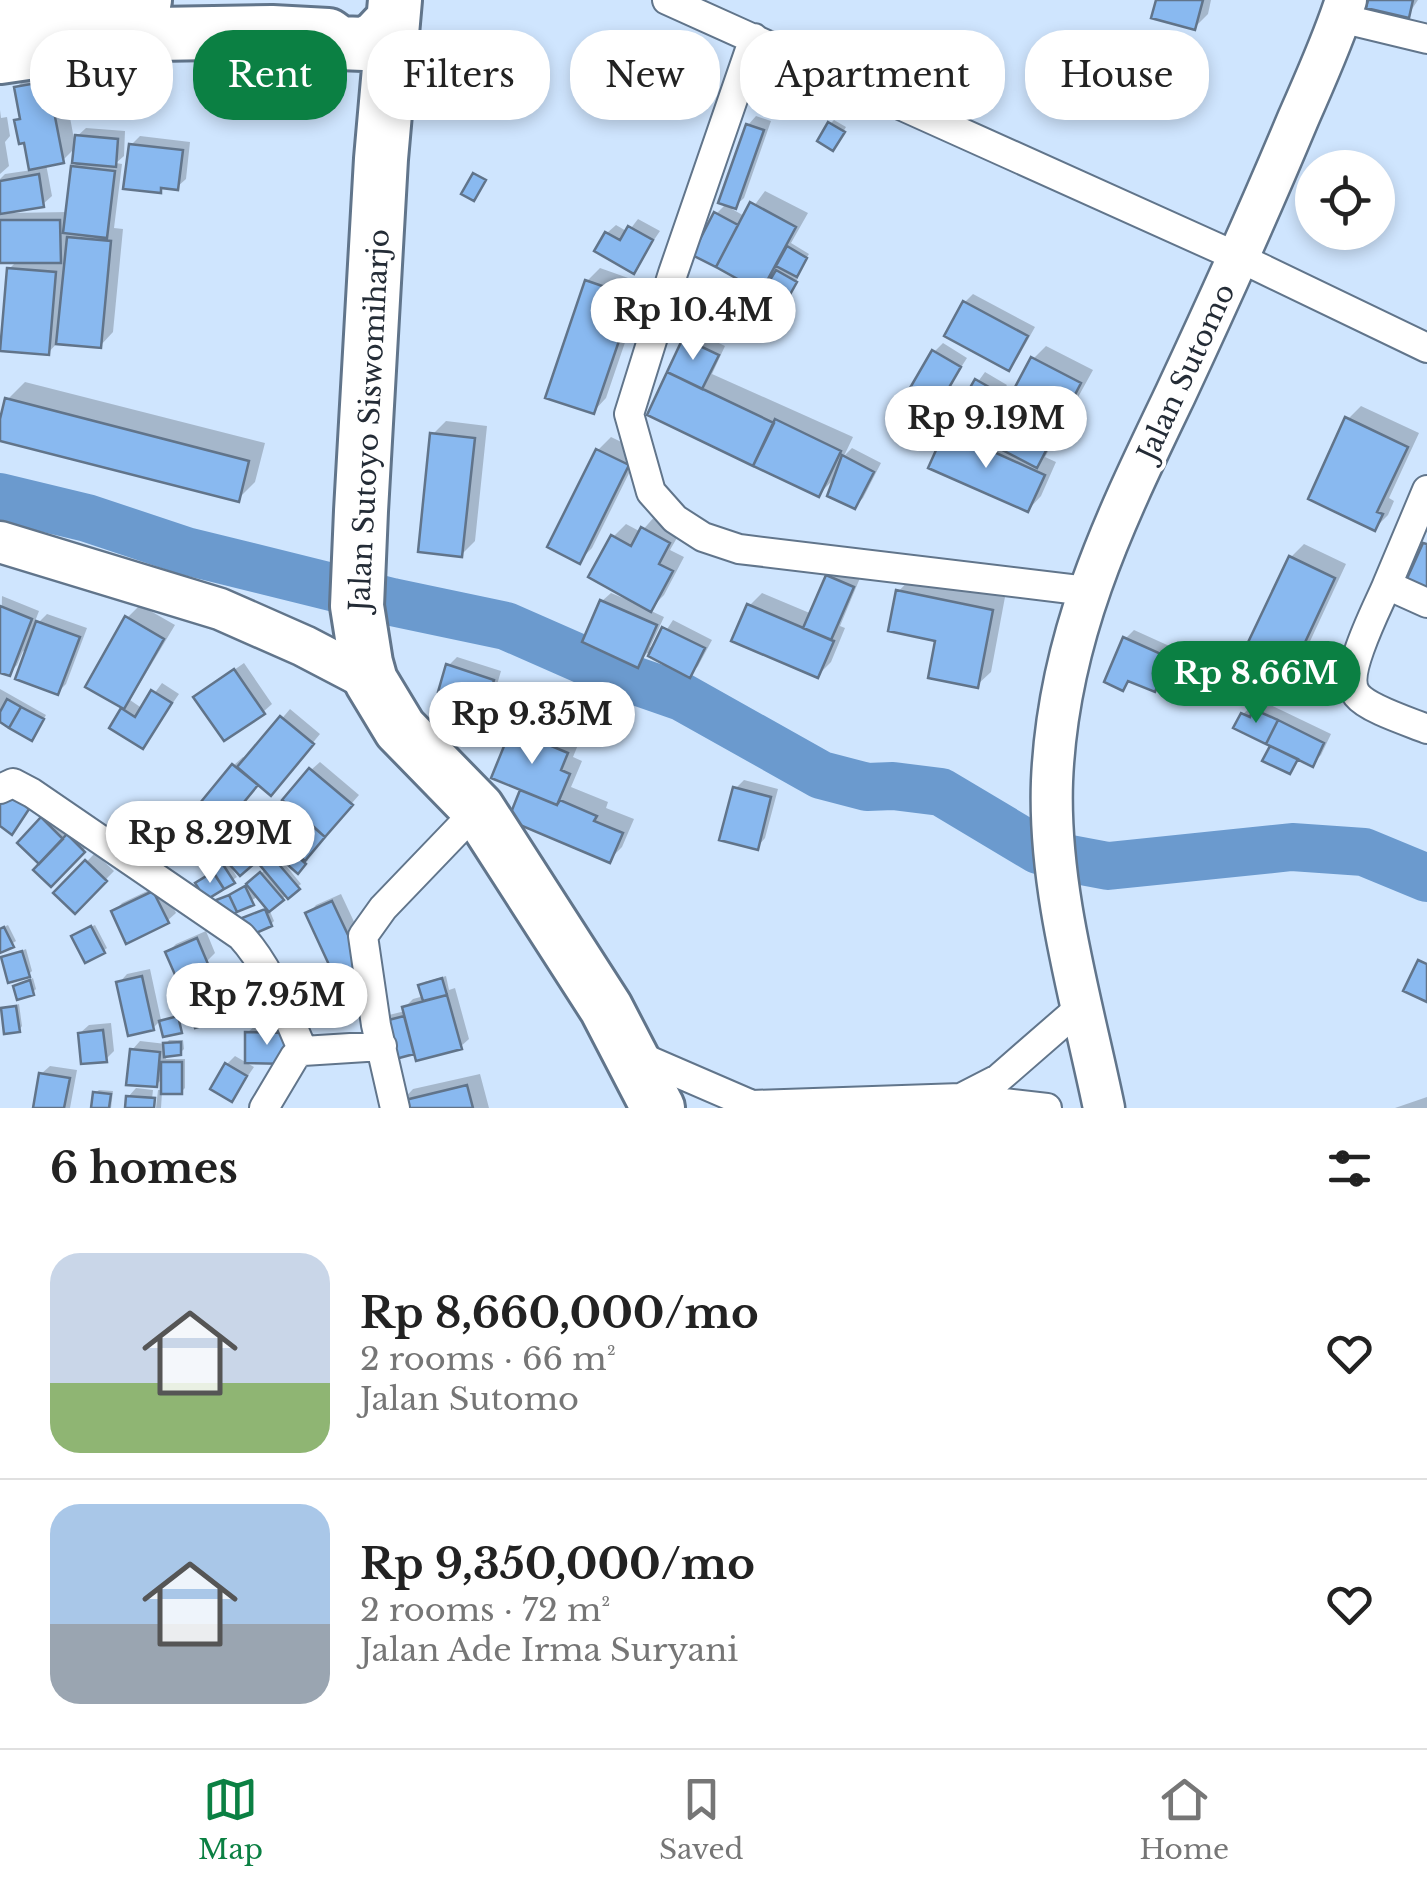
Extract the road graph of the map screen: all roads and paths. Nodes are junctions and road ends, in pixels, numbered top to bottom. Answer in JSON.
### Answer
{"nodes":[{"id":1,"x":666,"y":0,"type":"edge"},
{"id":2,"x":79,"y":4,"type":"edge"},
{"id":3,"x":1343,"y":9,"type":"edge"},
{"id":4,"x":394,"y":10,"type":"edge"},
{"id":5,"x":152,"y":11,"type":"edge"},
{"id":6,"x":323,"y":18,"type":"edge"},
{"id":7,"x":0,"y":19,"type":"edge"},
{"id":8,"x":740,"y":32,"type":"edge"},
{"id":9,"x":1427,"y":39,"type":"edge"},
{"id":10,"x":0,"y":57,"type":"edge"},
{"id":11,"x":740,"y":79,"type":"edge"},
{"id":12,"x":935,"y":120,"type":"edge"},
{"id":13,"x":381,"y":159,"type":"junction"},
{"id":14,"x":1240,"y":258,"type":"junction"},
{"id":15,"x":1427,"y":348,"type":"edge"},
{"id":16,"x":1427,"y":490,"type":"edge"},
{"id":17,"x":0,"y":542,"type":"edge"},
{"id":18,"x":1387,"y":585,"type":"junction"},
{"id":19,"x":1086,"y":591,"type":"junction"},
{"id":20,"x":1427,"y":602,"type":"edge"},
{"id":21,"x":366,"y":659,"type":"junction"},
{"id":22,"x":1427,"y":730,"type":"edge"},
{"id":23,"x":0,"y":790,"type":"edge"},
{"id":24,"x":478,"y":809,"type":"junction"},
{"id":25,"x":1083,"y":1005,"type":"junction"},
{"id":26,"x":382,"y":1046,"type":"junction"},
{"id":27,"x":303,"y":1051,"type":"junction"},
{"id":28,"x":630,"y":1052,"type":"junction"},
{"id":29,"x":962,"y":1098,"type":"junction"},
{"id":30,"x":750,"y":1106,"type":"edge"},
{"id":31,"x":264,"y":1108,"type":"edge"},
{"id":32,"x":395,"y":1108,"type":"edge"},
{"id":33,"x":658,"y":1108,"type":"edge"},
{"id":34,"x":1047,"y":1108,"type":"edge"},
{"id":35,"x":1104,"y":1108,"type":"edge"}],
"edges":[{"from":1,"to":8,"type":"street"},
{"from":2,"to":5,"type":"highway"},
{"from":2,"to":7,"type":"highway"},
{"from":3,"to":9,"type":"street"},
{"from":3,"to":14,"type":"street","name":"Jalan Sutomo"},
{"from":4,"to":6,"type":"highway"},
{"from":4,"to":13,"type":"highway","name":"Jalan Sutoyo Siswomiharjo"},
{"from":5,"to":6,"type":"highway"},
{"from":5,"to":10,"type":"highway"},
{"from":6,"to":13,"type":"highway","name":"Jalan Sutoyo Siswomiharjo"},
{"from":11,"to":19,"type":"street"},
{"from":12,"to":14,"type":"street"},
{"from":13,"to":21,"type":"highway","name":"Jalan Sutoyo Siswomiharjo"},
{"from":14,"to":15,"type":"street"},
{"from":14,"to":19,"type":"street","name":"Jalan Sutomo"},
{"from":16,"to":18,"type":"street"},
{"from":17,"to":21,"type":"street"},
{"from":18,"to":20,"type":"street"},
{"from":18,"to":22,"type":"street"},
{"from":19,"to":25,"type":"street","name":"Jalan Sutomo"},
{"from":21,"to":24,"type":"highway"},
{"from":23,"to":27,"type":"street"},
{"from":24,"to":26,"type":"street"},
{"from":24,"to":28,"type":"highway"},
{"from":25,"to":29,"type":"street"},
{"from":25,"to":35,"type":"street","name":"Jalan Sutomo"},
{"from":26,"to":27,"type":"street"},
{"from":26,"to":32,"type":"street"},
{"from":27,"to":31,"type":"street"},
{"from":28,"to":30,"type":"street"},
{"from":28,"to":33,"type":"highway"},
{"from":29,"to":30,"type":"street"},
{"from":29,"to":34,"type":"street"}]}
